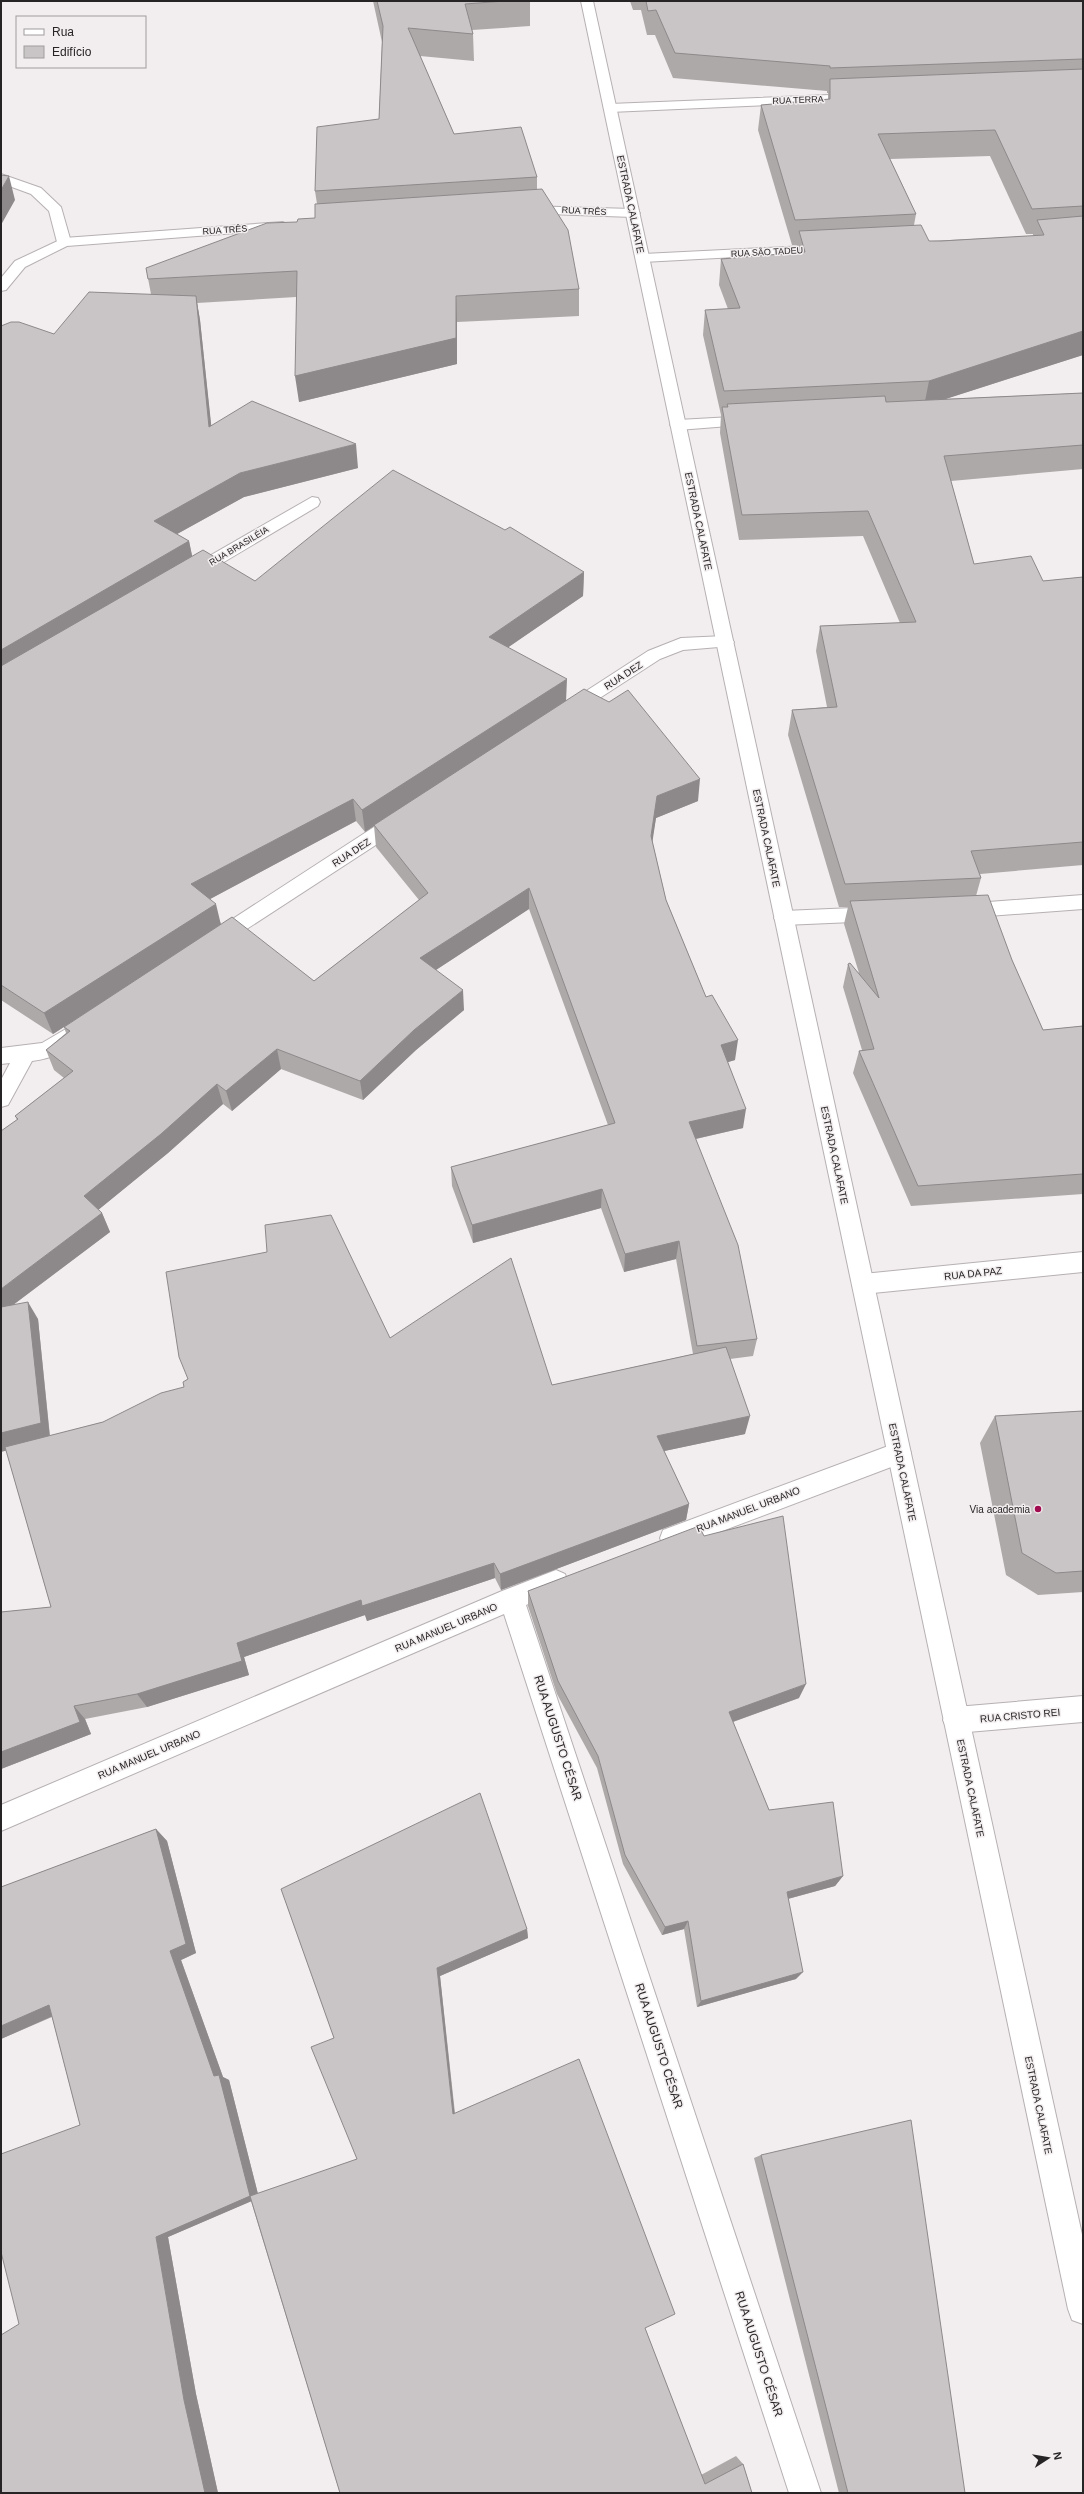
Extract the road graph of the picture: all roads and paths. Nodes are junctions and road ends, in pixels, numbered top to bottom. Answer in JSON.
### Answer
{"nodes":[{"id":1,"x":587,"y":1,"type":"edge"},
{"id":2,"x":870,"y":97,"type":"edge"},
{"id":3,"x":610,"y":108,"type":"junction"},
{"id":4,"x":1,"y":178,"type":"edge"},
{"id":5,"x":512,"y":211,"type":"edge"},
{"id":6,"x":633,"y":213,"type":"junction"},
{"id":7,"x":300,"y":225,"type":"edge"},
{"id":8,"x":64,"y":242,"type":"junction"},
{"id":9,"x":839,"y":249,"type":"edge"},
{"id":10,"x":642,"y":258,"type":"junction"},
{"id":11,"x":1,"y":287,"type":"edge"},
{"id":12,"x":765,"y":421,"type":"edge"},
{"id":13,"x":678,"y":425,"type":"junction"},
{"id":14,"x":312,"y":502,"type":"dead end"},
{"id":15,"x":178,"y":581,"type":"edge"},
{"id":16,"x":725,"y":642,"type":"junction"},
{"id":17,"x":554,"y":720,"type":"edge"},
{"id":18,"x":413,"y":811,"type":"edge"},
{"id":19,"x":1083,"y":902,"type":"edge"},
{"id":20,"x":944,"y":911,"type":"edge"},
{"id":21,"x":896,"y":914,"type":"edge"},
{"id":22,"x":784,"y":918,"type":"junction"},
{"id":23,"x":200,"y":950,"type":"edge"},
{"id":24,"x":86,"y":1024,"type":"edge"},
{"id":25,"x":26,"y":1053,"type":"junction"},
{"id":26,"x":1,"y":1056,"type":"edge"},
{"id":27,"x":1,"y":1099,"type":"edge"},
{"id":28,"x":1083,"y":1262,"type":"edge"},
{"id":29,"x":863,"y":1284,"type":"junction"},
{"id":30,"x":899,"y":1453,"type":"junction"},
{"id":31,"x":653,"y":1545,"type":"edge"},
{"id":32,"x":578,"y":1574,"type":"edge"},
{"id":33,"x":511,"y":1599,"type":"junction"},
{"id":34,"x":1083,"y":1709,"type":"edge"},
{"id":35,"x":956,"y":1720,"type":"junction"},
{"id":36,"x":1,"y":1818,"type":"edge"},
{"id":37,"x":1083,"y":2308,"type":"edge"},
{"id":38,"x":805,"y":2493,"type":"edge"}],
"edges":[{"from":1,"to":3,"type":"street","name":"ESTRADA CALAFATE"},
{"from":2,"to":3,"type":"street","name":"RUA TERRA"},
{"from":3,"to":6,"type":"street","name":"ESTRADA CALAFATE"},
{"from":4,"to":8,"type":"street"},
{"from":5,"to":6,"type":"street","name":"RUA TRÊS"},
{"from":6,"to":10,"type":"street","name":"ESTRADA CALAFATE"},
{"from":7,"to":8,"type":"street","name":"RUA TRÊS"},
{"from":8,"to":11,"type":"street","name":"RUA TRÊS"},
{"from":9,"to":10,"type":"street","name":"RUA SÃO TADEU"},
{"from":10,"to":13,"type":"street","name":"ESTRADA CALAFATE"},
{"from":12,"to":13,"type":"street"},
{"from":13,"to":16,"type":"street","name":"ESTRADA CALAFATE"},
{"from":14,"to":15,"type":"street","name":"RUA BRASILÉIA"},
{"from":16,"to":17,"type":"street","name":"RUA DEZ"},
{"from":16,"to":22,"type":"street","name":"ESTRADA CALAFATE"},
{"from":18,"to":23,"type":"street","name":"RUA DEZ"},
{"from":19,"to":20,"type":"street"},
{"from":21,"to":22,"type":"street"},
{"from":22,"to":29,"type":"street","name":"ESTRADA CALAFATE"},
{"from":24,"to":25,"type":"street"},
{"from":25,"to":26,"type":"street"},
{"from":25,"to":27,"type":"street"},
{"from":28,"to":29,"type":"street","name":"RUA DA PAZ"},
{"from":29,"to":30,"type":"street","name":"ESTRADA CALAFATE"},
{"from":30,"to":31,"type":"street","name":"RUA MANUEL URBANO"},
{"from":30,"to":35,"type":"street","name":"ESTRADA CALAFATE"},
{"from":32,"to":33,"type":"street","name":"RUA MANUEL URBANO"},
{"from":33,"to":36,"type":"street","name":"RUA MANUEL URBANO"},
{"from":33,"to":38,"type":"street","name":"RUA AUGUSTO CÉSAR"},
{"from":34,"to":35,"type":"street","name":"RUA CRISTO REI"},
{"from":35,"to":37,"type":"street","name":"ESTRADA CALAFATE"}]}
